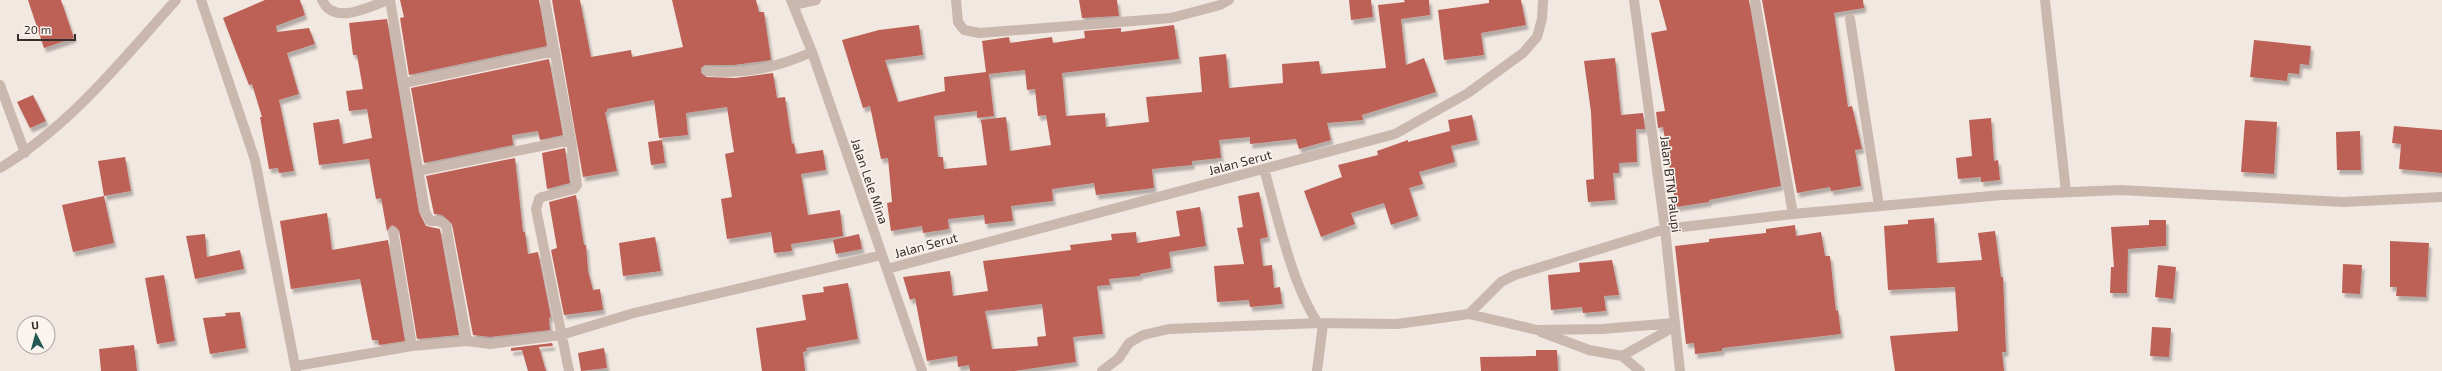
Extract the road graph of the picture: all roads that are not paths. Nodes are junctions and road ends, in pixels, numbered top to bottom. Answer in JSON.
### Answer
{"nodes":[{"id":1,"x":176,"y":0,"type":"edge"},
{"id":2,"x":201,"y":0,"type":"edge"},
{"id":3,"x":322,"y":0,"type":"edge"},
{"id":4,"x":389,"y":0,"type":"edge"},
{"id":5,"x":545,"y":0,"type":"edge"},
{"id":6,"x":816,"y":0,"type":"edge"},
{"id":7,"x":956,"y":0,"type":"edge"},
{"id":8,"x":1228,"y":0,"type":"edge"},
{"id":9,"x":1543,"y":0,"type":"edge"},
{"id":10,"x":1634,"y":0,"type":"edge"},
{"id":11,"x":1755,"y":0,"type":"edge"},
{"id":12,"x":2045,"y":0,"type":"edge"},
{"id":13,"x":792,"y":3,"type":"edge"},
{"id":14,"x":1850,"y":19,"type":"dead end"},
{"id":15,"x":555,"y":52,"type":"junction"},
{"id":16,"x":812,"y":52,"type":"junction"},
{"id":17,"x":707,"y":71,"type":"dead end"},
{"id":18,"x":404,"y":83,"type":"junction"},
{"id":19,"x":0,"y":85,"type":"edge"},
{"id":20,"x":571,"y":140,"type":"junction"},
{"id":21,"x":24,"y":153,"type":"junction"},
{"id":22,"x":0,"y":168,"type":"edge"},
{"id":23,"x":1264,"y":169,"type":"junction"},
{"id":24,"x":418,"y":171,"type":"junction"},
{"id":25,"x":2066,"y":192,"type":"junction"},
{"id":26,"x":2442,"y":197,"type":"edge"},
{"id":27,"x":1879,"y":206,"type":"junction"},
{"id":28,"x":1793,"y":214,"type":"junction"},
{"id":29,"x":1665,"y":229,"type":"junction"},
{"id":30,"x":393,"y":231,"type":"dead end"},
{"id":31,"x":882,"y":255,"type":"junction"},
{"id":32,"x":887,"y":269,"type":"junction"},
{"id":33,"x":1469,"y":314,"type":"junction"},
{"id":34,"x":1321,"y":324,"type":"junction"},
{"id":35,"x":1674,"y":325,"type":"junction"},
{"id":36,"x":1537,"y":330,"type":"junction"},
{"id":37,"x":561,"y":335,"type":"junction"},
{"id":38,"x":467,"y":341,"type":"junction"},
{"id":39,"x":412,"y":346,"type":"junction"},
{"id":40,"x":1622,"y":356,"type":"junction"},
{"id":41,"x":296,"y":369,"type":"edge"},
{"id":42,"x":569,"y":371,"type":"edge"},
{"id":43,"x":922,"y":371,"type":"edge"},
{"id":44,"x":1102,"y":371,"type":"edge"},
{"id":45,"x":1317,"y":371,"type":"edge"},
{"id":46,"x":1640,"y":371,"type":"edge"},
{"id":47,"x":1680,"y":371,"type":"edge"}],
"edges":[{"from":1,"to":21,"type":"street"},
{"from":2,"to":41,"type":"street"},
{"from":3,"to":4,"type":"street"},
{"from":4,"to":18,"type":"street"},
{"from":5,"to":15,"type":"street"},
{"from":6,"to":13,"type":"street"},
{"from":7,"to":8,"type":"street"},
{"from":9,"to":23,"type":"street","name":"Jalan Serut"},
{"from":10,"to":29,"type":"street","name":"Jalan BTN Palupi"},
{"from":11,"to":28,"type":"street"},
{"from":12,"to":25,"type":"street"},
{"from":13,"to":16,"type":"street","name":"Jalan Lele Mina"},
{"from":14,"to":27,"type":"street"},
{"from":15,"to":18,"type":"street"},
{"from":15,"to":20,"type":"street"},
{"from":16,"to":17,"type":"street"},
{"from":16,"to":31,"type":"street","name":"Jalan Lele Mina"},
{"from":18,"to":24,"type":"street"},
{"from":19,"to":21,"type":"street"},
{"from":20,"to":24,"type":"street"},
{"from":20,"to":37,"type":"street"},
{"from":21,"to":22,"type":"street"},
{"from":23,"to":32,"type":"street","name":"Jalan Serut"},
{"from":23,"to":34,"type":"street"},
{"from":24,"to":38,"type":"street"},
{"from":25,"to":26,"type":"street"},
{"from":25,"to":27,"type":"street"},
{"from":27,"to":28,"type":"street"},
{"from":28,"to":29,"type":"street"},
{"from":29,"to":33,"type":"street"},
{"from":29,"to":35,"type":"street","name":"Jalan BTN Palupi"},
{"from":30,"to":39,"type":"street"},
{"from":31,"to":32,"type":"street","name":"Jalan Lele Mina"},
{"from":31,"to":37,"type":"street"},
{"from":32,"to":43,"type":"street","name":"Jalan Lele Mina"},
{"from":33,"to":34,"type":"street"},
{"from":33,"to":36,"type":"street"},
{"from":34,"to":44,"type":"street"},
{"from":34,"to":45,"type":"street"},
{"from":35,"to":36,"type":"street"},
{"from":35,"to":40,"type":"street"},
{"from":35,"to":47,"type":"street","name":"Jalan BTN Palupi"},
{"from":36,"to":40,"type":"street"},
{"from":37,"to":38,"type":"street"},
{"from":37,"to":42,"type":"street"},
{"from":38,"to":39,"type":"street"},
{"from":39,"to":41,"type":"street"},
{"from":40,"to":46,"type":"street"}]}
